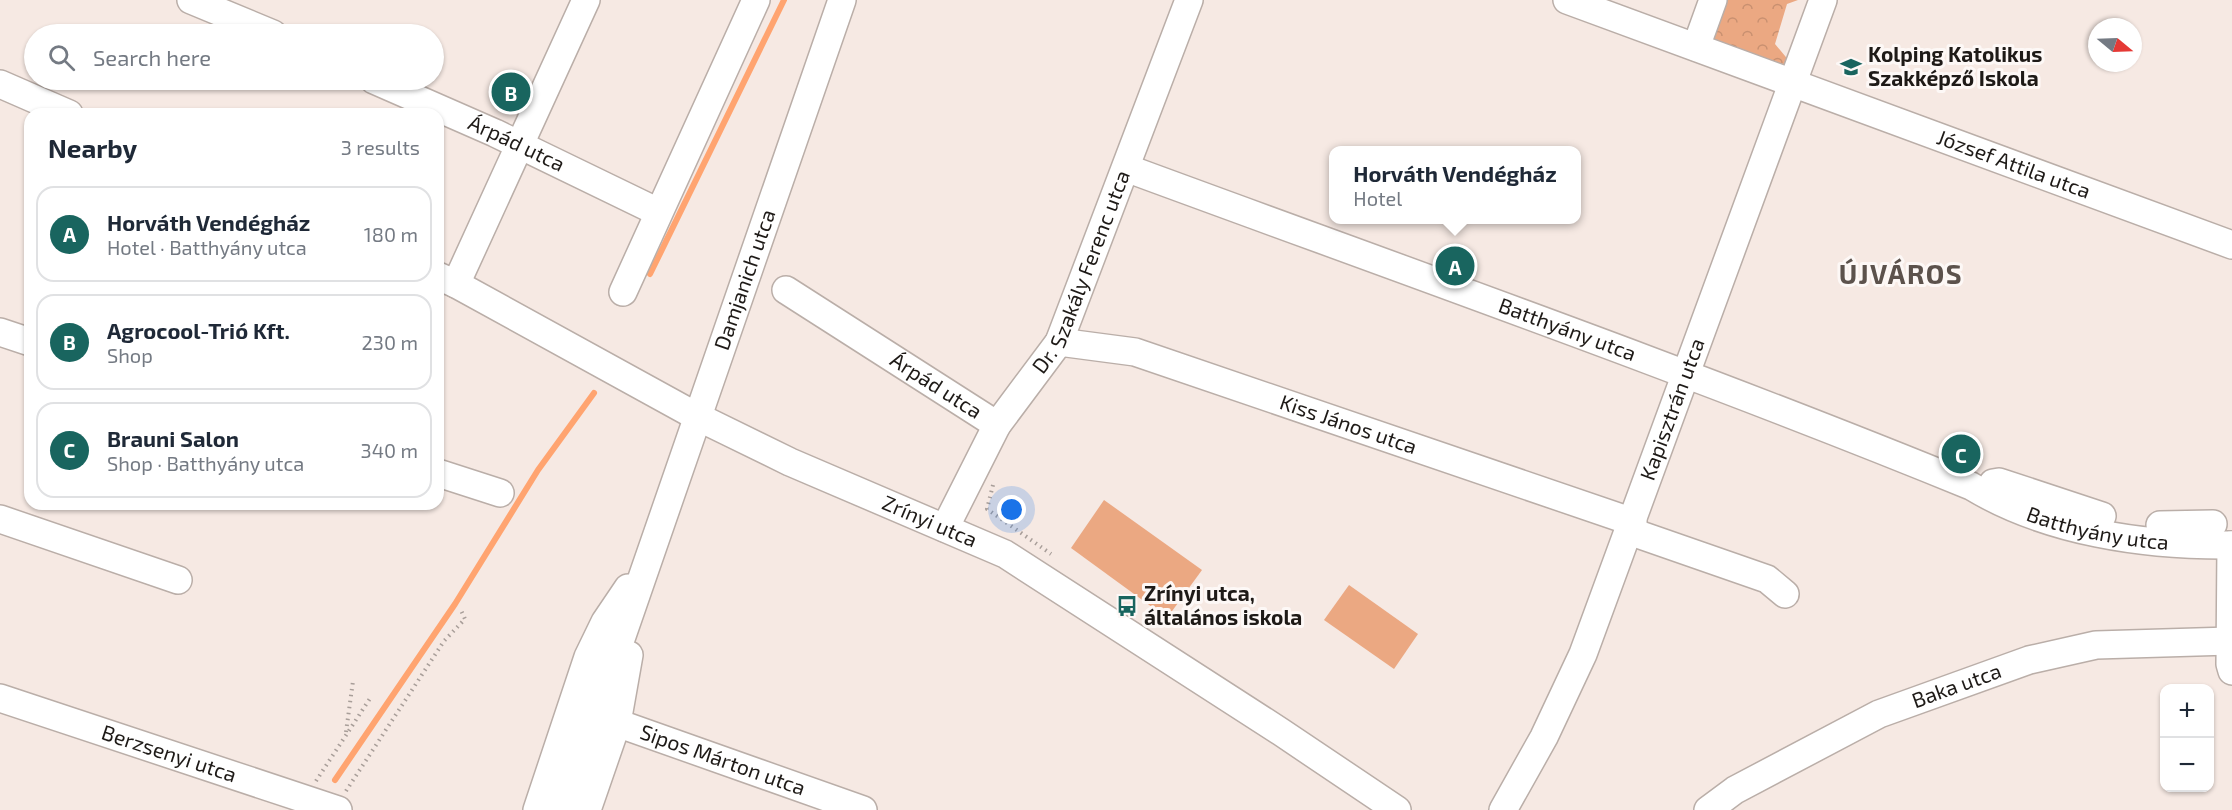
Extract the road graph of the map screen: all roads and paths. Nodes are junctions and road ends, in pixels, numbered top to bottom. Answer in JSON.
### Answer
{"nodes":[{"id":1,"x":191,"y":0,"type":"edge"},
{"id":2,"x":586,"y":0,"type":"edge"},
{"id":3,"x":756,"y":0,"type":"edge"},
{"id":4,"x":842,"y":0,"type":"edge"},
{"id":5,"x":1190,"y":0,"type":"edge"},
{"id":6,"x":1567,"y":0,"type":"edge"},
{"id":7,"x":1713,"y":0,"type":"edge"},
{"id":8,"x":1823,"y":0,"type":"edge"},
{"id":9,"x":249,"y":24,"type":"edge"},
{"id":10,"x":1696,"y":47,"type":"junction"},
{"id":11,"x":1793,"y":82,"type":"junction"},
{"id":12,"x":0,"y":84,"type":"edge"},
{"id":13,"x":396,"y":90,"type":"edge"},
{"id":14,"x":55,"y":108,"type":"edge"},
{"id":15,"x":436,"y":108,"type":"edge"},
{"id":16,"x":444,"y":111,"type":"edge"},
{"id":17,"x":519,"y":145,"type":"junction"},
{"id":18,"x":1126,"y":168,"type":"junction"},
{"id":19,"x":658,"y":212,"type":"junction"},
{"id":20,"x":2232,"y":246,"type":"edge"},
{"id":21,"x":447,"y":280,"type":"edge"},
{"id":22,"x":786,"y":290,"type":"dead end"},
{"id":23,"x":623,"y":292,"type":"dead end"},
{"id":24,"x":0,"y":332,"type":"edge"},
{"id":25,"x":24,"y":340,"type":"edge"},
{"id":26,"x":1059,"y":342,"type":"junction"},
{"id":27,"x":1687,"y":374,"type":"junction"},
{"id":28,"x":696,"y":417,"type":"junction"},
{"id":29,"x":997,"y":425,"type":"junction"},
{"id":30,"x":444,"y":475,"type":"edge"},
{"id":31,"x":995,"y":478,"type":"dead end"},
{"id":32,"x":1971,"y":486,"type":"junction"},
{"id":33,"x":500,"y":493,"type":"dead end"},
{"id":34,"x":0,"y":519,"type":"edge"},
{"id":35,"x":2213,"y":524,"type":"dead end"},
{"id":36,"x":1631,"y":527,"type":"junction"},
{"id":37,"x":945,"y":528,"type":"junction"},
{"id":38,"x":2231,"y":545,"type":"edge"},
{"id":39,"x":1053,"y":556,"type":"dead end"},
{"id":40,"x":647,"y":560,"type":"junction"},
{"id":41,"x":178,"y":580,"type":"dead end"},
{"id":42,"x":1785,"y":594,"type":"dead end"},
{"id":43,"x":2231,"y":602,"type":"edge"},
{"id":44,"x":460,"y":608,"type":"dead end"},
{"id":45,"x":2230,"y":641,"type":"junction"},
{"id":46,"x":2232,"y":671,"type":"edge"},
{"id":47,"x":353,"y":681,"type":"dead end"},
{"id":48,"x":371,"y":697,"type":"dead end"},
{"id":49,"x":0,"y":698,"type":"edge"},
{"id":50,"x":607,"y":716,"type":"junction"},
{"id":51,"x":346,"y":736,"type":"junction"},
{"id":52,"x":304,"y":799,"type":"junction"},
{"id":53,"x":336,"y":810,"type":"edge"},
{"id":54,"x":537,"y":810,"type":"edge"},
{"id":55,"x":563,"y":810,"type":"edge"},
{"id":56,"x":587,"y":810,"type":"edge"},
{"id":57,"x":863,"y":810,"type":"edge"},
{"id":58,"x":1397,"y":810,"type":"edge"},
{"id":59,"x":1503,"y":810,"type":"edge"},
{"id":60,"x":1708,"y":810,"type":"edge"}],
"edges":[{"from":1,"to":9,"type":"street"},
{"from":2,"to":17,"type":"street"},
{"from":3,"to":19,"type":"street"},
{"from":4,"to":28,"type":"street","name":"Damjanich utca"},
{"from":5,"to":18,"type":"street","name":"Dr. Szakály Ferenc utca"},
{"from":6,"to":10,"type":"street","name":"József Attila utca"},
{"from":7,"to":10,"type":"street"},
{"from":8,"to":11,"type":"street","name":"Kapisztrán utca"},
{"from":10,"to":11,"type":"street","name":"József Attila utca"},
{"from":11,"to":20,"type":"street","name":"József Attila utca"},
{"from":11,"to":27,"type":"street","name":"Kapisztrán utca"},
{"from":12,"to":14,"type":"street"},
{"from":13,"to":15,"type":"street","name":"Árpád utca"},
{"from":16,"to":17,"type":"street","name":"Árpád utca"},
{"from":17,"to":19,"type":"street","name":"Árpád utca"},
{"from":17,"to":21,"type":"street"},
{"from":18,"to":26,"type":"street","name":"Dr. Szakály Ferenc utca"},
{"from":18,"to":27,"type":"street","name":"Batthyány utca"},
{"from":19,"to":23,"type":"street"},
{"from":21,"to":28,"type":"street","name":"Zrínyi utca"},
{"from":22,"to":29,"type":"street","name":"Árpád utca"},
{"from":24,"to":25,"type":"street"},
{"from":26,"to":29,"type":"street","name":"Dr. Szakály Ferenc utca"},
{"from":26,"to":36,"type":"street","name":"Kiss János utca"},
{"from":27,"to":32,"type":"street","name":"Batthyány utca"},
{"from":27,"to":36,"type":"street","name":"Kapisztrán utca"},
{"from":28,"to":37,"type":"street","name":"Zrínyi utca"},
{"from":28,"to":40,"type":"street","name":"Damjanich utca"},
{"from":29,"to":37,"type":"street","name":"Dr. Szakály Ferenc utca"},
{"from":30,"to":33,"type":"street"},
{"from":31,"to":39,"type":"path"},
{"from":32,"to":35,"type":"street","name":"Batthyány utca"},
{"from":32,"to":38,"type":"street","name":"Batthyány utca"},
{"from":34,"to":41,"type":"street"},
{"from":36,"to":42,"type":"street","name":"Kiss János utca"},
{"from":36,"to":59,"type":"street","name":"Kapisztrán utca"},
{"from":37,"to":58,"type":"street","name":"Zrínyi utca"},
{"from":38,"to":43,"type":"street"},
{"from":40,"to":50,"type":"street","name":"Damjanich utca"},
{"from":40,"to":54,"type":"street","name":"Damjanich utca"},
{"from":43,"to":45,"type":"street"},
{"from":44,"to":53,"type":"path"},
{"from":45,"to":46,"type":"street"},
{"from":45,"to":60,"type":"street","name":"Baka utca"},
{"from":47,"to":51,"type":"path"},
{"from":48,"to":51,"type":"path"},
{"from":49,"to":52,"type":"street","name":"Berzsenyi utca"},
{"from":50,"to":55,"type":"main road","name":"Damjanich utca"},
{"from":50,"to":56,"type":"street","name":"Damjanich utca"},
{"from":50,"to":57,"type":"street","name":"Sipos Márton utca"},
{"from":51,"to":52,"type":"path"},
{"from":52,"to":53,"type":"street","name":"Berzsenyi utca"}]}
